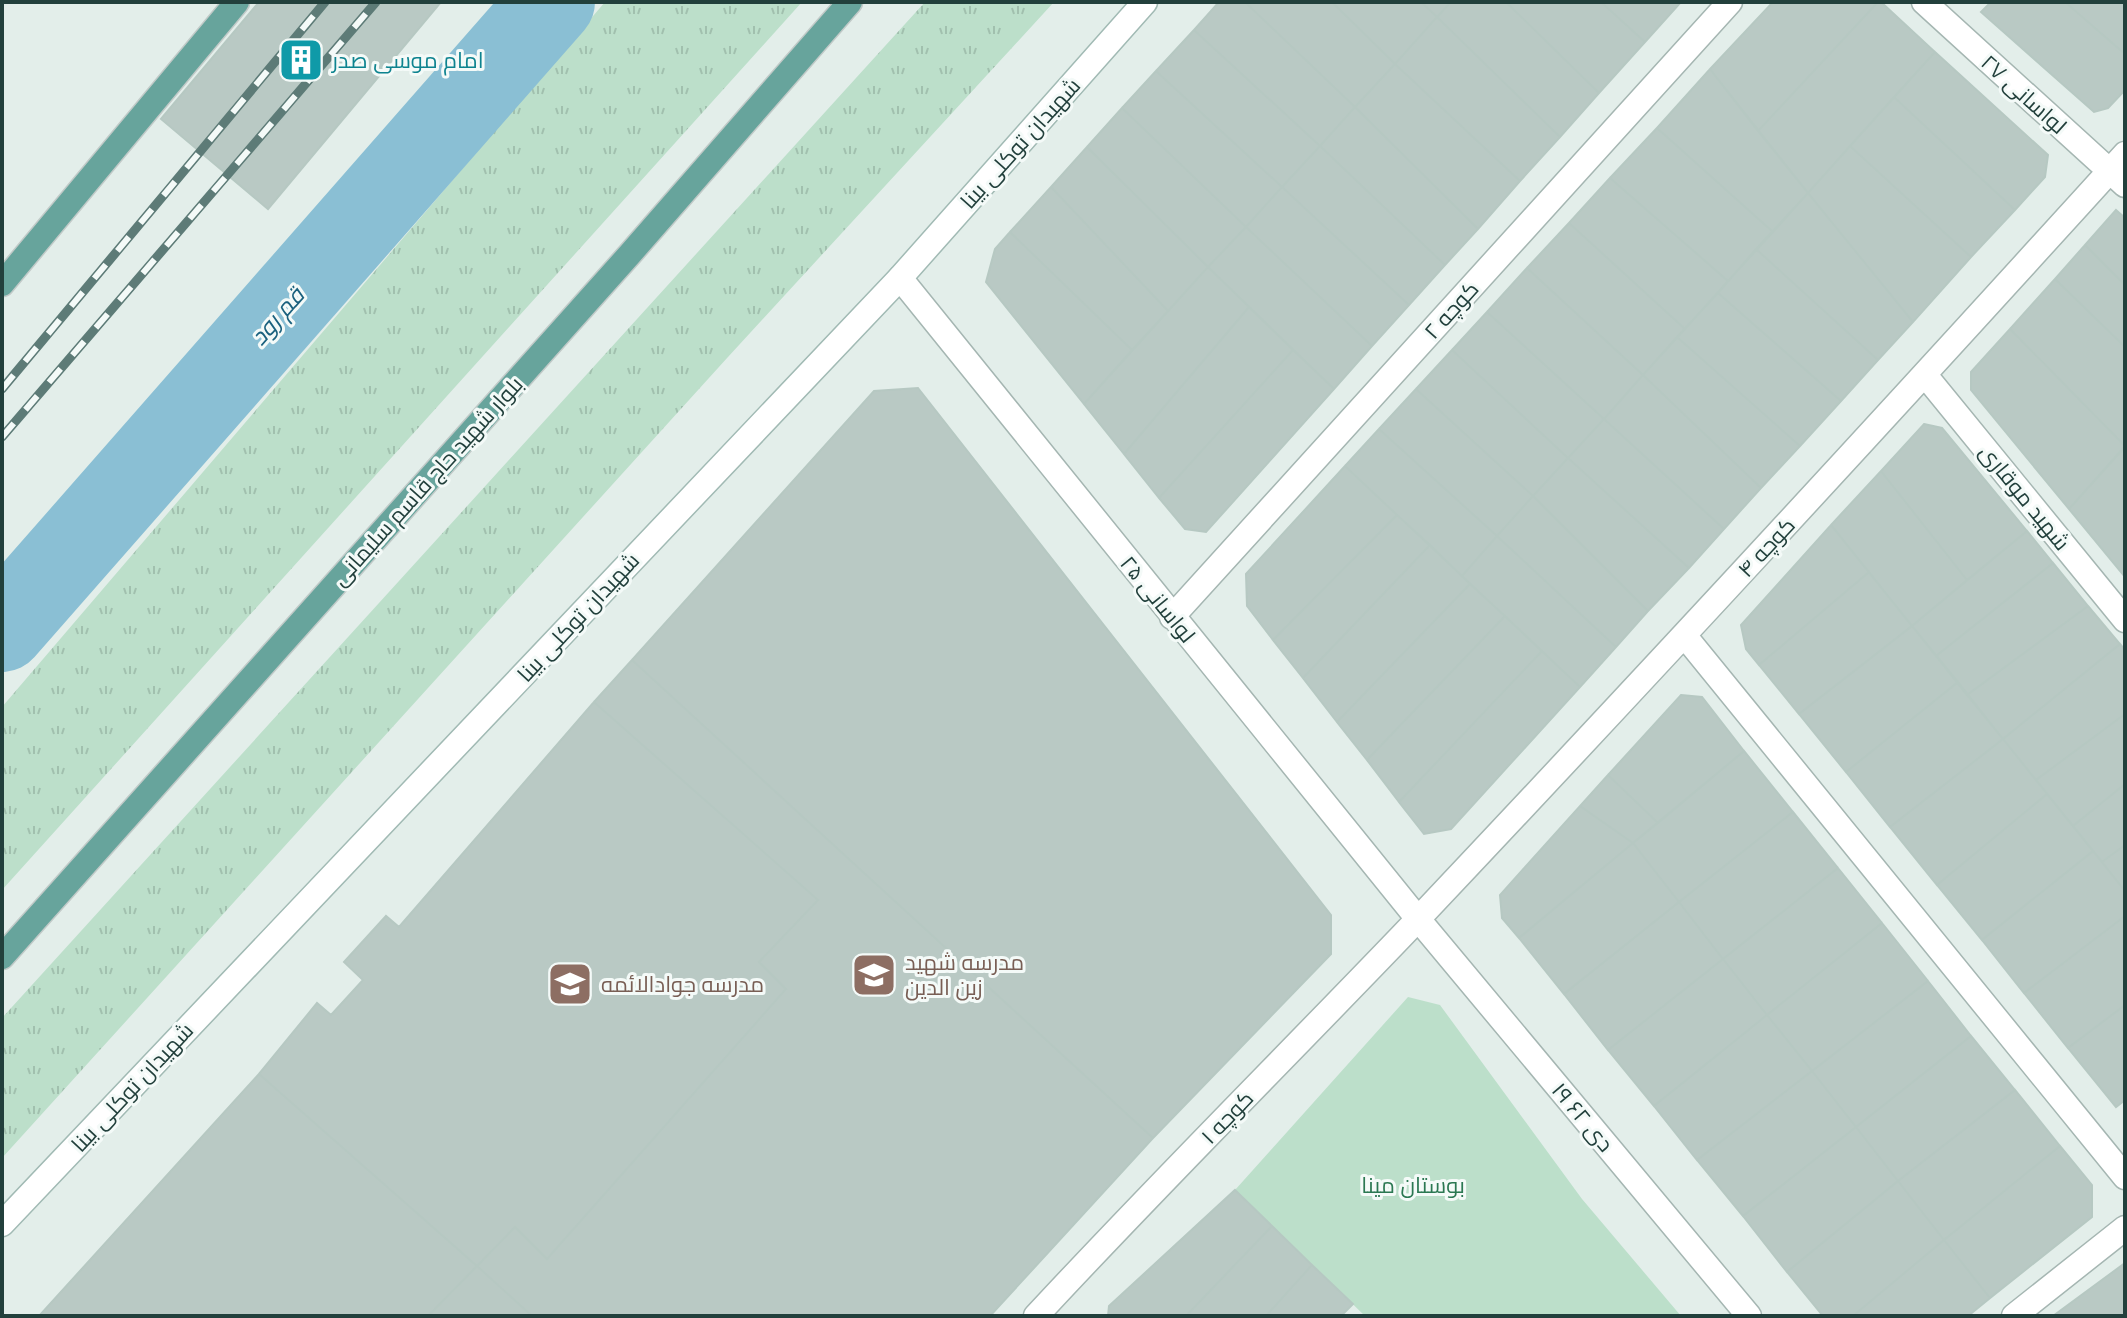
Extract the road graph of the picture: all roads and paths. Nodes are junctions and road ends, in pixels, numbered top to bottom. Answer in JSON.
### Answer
{"nodes":[{"id":1,"x":237,"y":2,"type":"edge"},
{"id":2,"x":850,"y":2,"type":"edge"},
{"id":3,"x":1145,"y":2,"type":"edge"},
{"id":4,"x":1730,"y":2,"type":"edge"},
{"id":5,"x":1924,"y":2,"type":"edge"},
{"id":6,"x":2120,"y":170,"type":"edge"},
{"id":7,"x":900,"y":278,"type":"junction"},
{"id":8,"x":2,"y":284,"type":"edge"},
{"id":9,"x":1925,"y":375,"type":"junction"},
{"id":10,"x":1172,"y":617,"type":"junction"},
{"id":11,"x":2125,"y":620,"type":"edge"},
{"id":12,"x":1684,"y":635,"type":"junction"},
{"id":13,"x":1418,"y":919,"type":"junction"},
{"id":14,"x":2,"y":957,"type":"edge"},
{"id":15,"x":2125,"y":1177,"type":"edge"},
{"id":16,"x":2,"y":1224,"type":"edge"},
{"id":17,"x":2125,"y":1228,"type":"edge"},
{"id":18,"x":1047,"y":1312,"type":"edge"},
{"id":19,"x":1749,"y":1316,"type":"edge"},
{"id":20,"x":2014,"y":1316,"type":"edge"}],
"edges":[{"from":1,"to":8,"type":"main road"},
{"from":2,"to":14,"type":"main road","name":"بلوار شهید حاج قاسم سلیمانی"},
{"from":3,"to":7,"type":"street","name":"شهیدان توکلی بینا"},
{"from":4,"to":10,"type":"street","name":"کوچه ۲"},
{"from":5,"to":6,"type":"street","name":"لواسانی ۲۷"},
{"from":6,"to":9,"type":"street","name":"کوچه ۴"},
{"from":7,"to":10,"type":"street","name":"لواسانی ۲۵"},
{"from":7,"to":16,"type":"street","name":"شهیدان توکلی بینا"},
{"from":9,"to":11,"type":"street","name":"شهید موقاری"},
{"from":9,"to":12,"type":"street","name":"کوچه ۴"},
{"from":10,"to":13,"type":"street","name":"لواسانی ۲۵"},
{"from":12,"to":13,"type":"street","name":"کوچه ۴"},
{"from":12,"to":15,"type":"street"},
{"from":13,"to":18,"type":"street","name":"کوچه ۱"},
{"from":13,"to":19,"type":"street","name":"۱۹ دی ۶۲"},
{"from":17,"to":20,"type":"street"}]}
